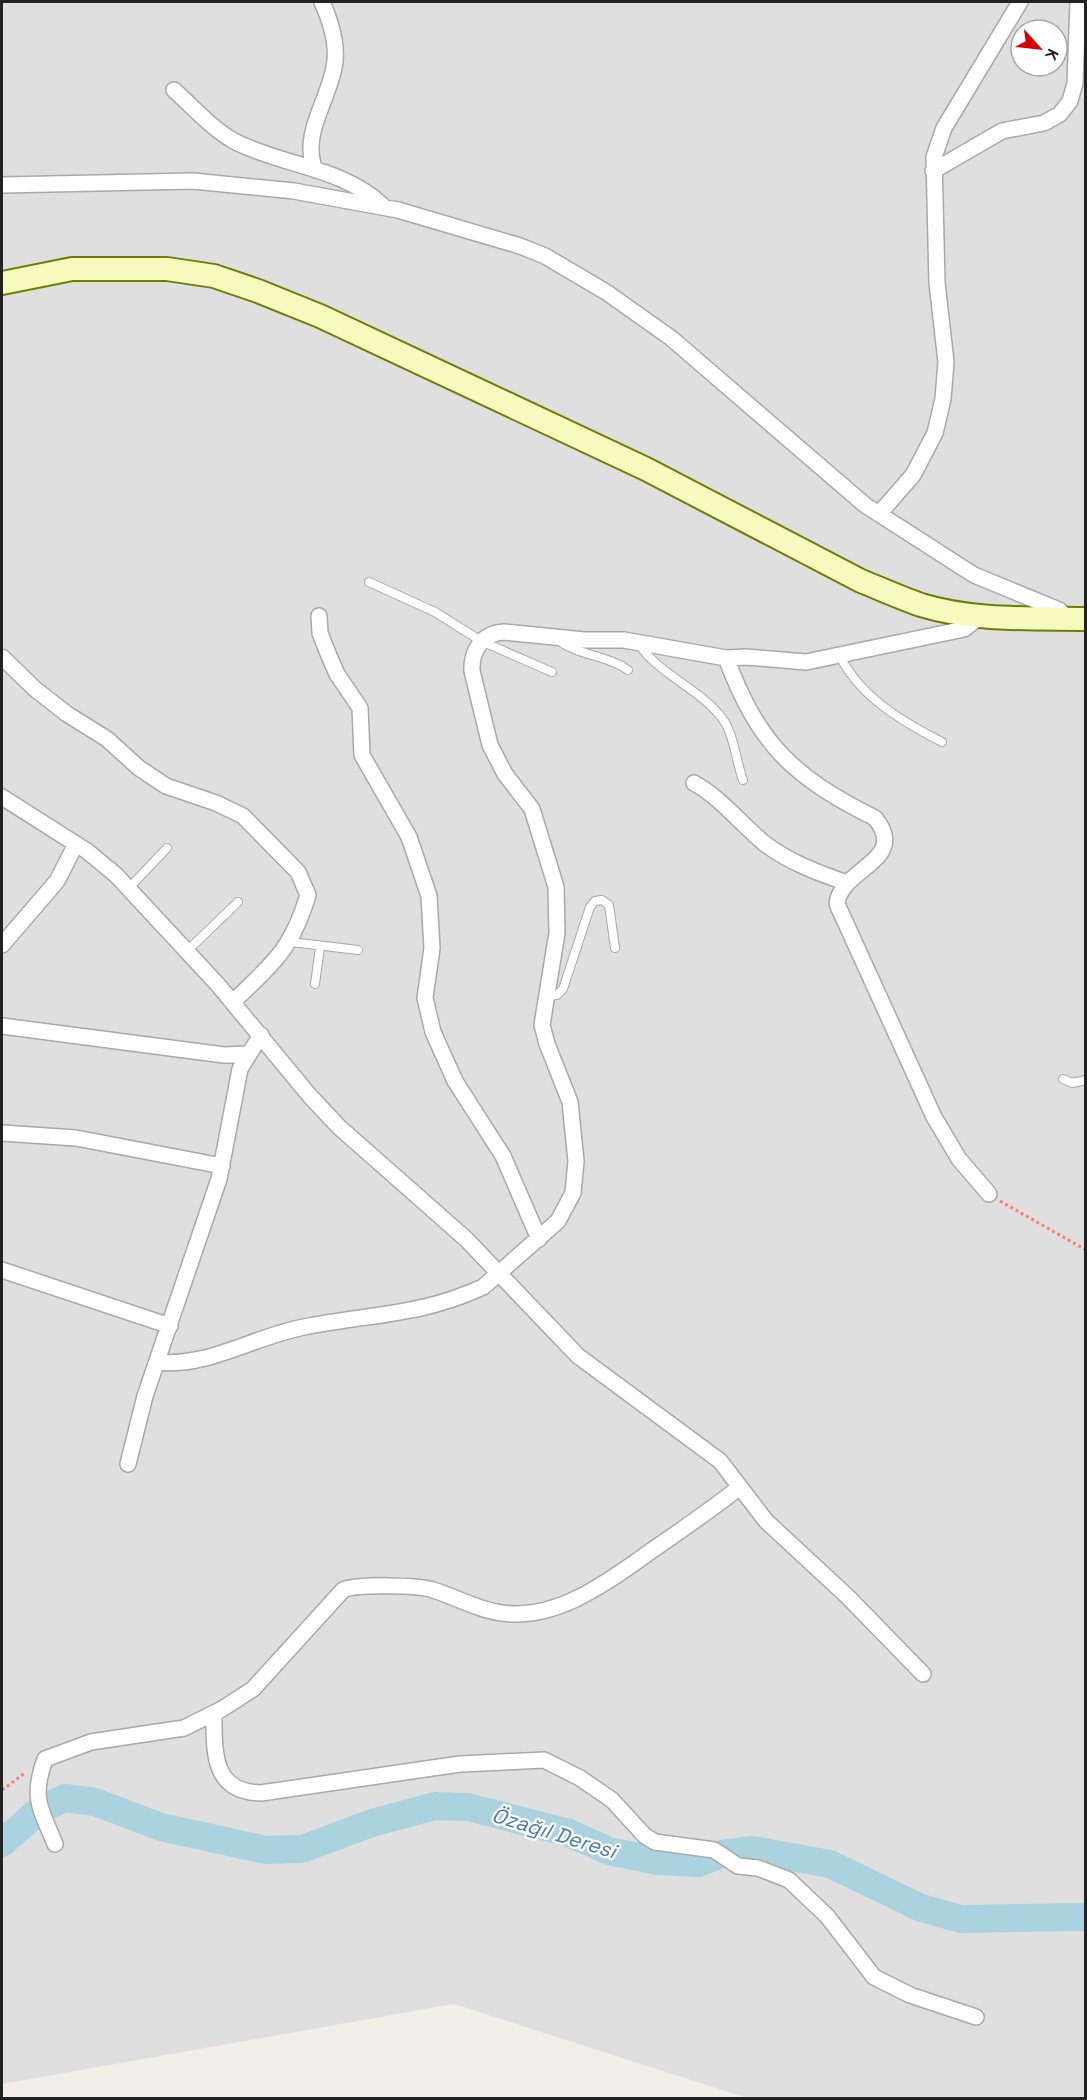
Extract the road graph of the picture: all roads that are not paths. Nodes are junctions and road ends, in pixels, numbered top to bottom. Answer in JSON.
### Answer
{"nodes":[{"id":1,"x":322,"y":2,"type":"edge"},
{"id":2,"x":1020,"y":2,"type":"edge"},
{"id":3,"x":1078,"y":2,"type":"edge"},
{"id":4,"x":174,"y":90,"type":"dead end"},
{"id":5,"x":315,"y":170,"type":"junction"},
{"id":6,"x":933,"y":171,"type":"junction"},
{"id":7,"x":2,"y":185,"type":"edge"},
{"id":8,"x":384,"y":207,"type":"junction"},
{"id":9,"x":2,"y":283,"type":"edge"},
{"id":10,"x":879,"y":514,"type":"junction"},
{"id":11,"x":369,"y":582,"type":"dead end"},
{"id":12,"x":319,"y":616,"type":"dead end"},
{"id":13,"x":981,"y":616,"type":"junction"},
{"id":14,"x":1077,"y":619,"type":"edge"},
{"id":15,"x":555,"y":638,"type":"junction"},
{"id":16,"x":481,"y":641,"type":"junction"},
{"id":17,"x":636,"y":641,"type":"junction"},
{"id":18,"x":840,"y":656,"type":"junction"},
{"id":19,"x":2,"y":657,"type":"edge"},
{"id":20,"x":726,"y":658,"type":"junction"},
{"id":21,"x":628,"y":670,"type":"dead end"},
{"id":22,"x":552,"y":672,"type":"dead end"},
{"id":23,"x":942,"y":742,"type":"dead end"},
{"id":24,"x":743,"y":780,"type":"dead end"},
{"id":25,"x":694,"y":783,"type":"dead end"},
{"id":26,"x":2,"y":797,"type":"edge"},
{"id":27,"x":76,"y":844,"type":"junction"},
{"id":28,"x":167,"y":848,"type":"dead end"},
{"id":29,"x":847,"y":883,"type":"junction"},
{"id":30,"x":129,"y":888,"type":"junction"},
{"id":31,"x":238,"y":902,"type":"dead end"},
{"id":32,"x":291,"y":942,"type":"junction"},
{"id":33,"x":2,"y":945,"type":"edge"},
{"id":34,"x":320,"y":947,"type":"junction"},
{"id":35,"x":615,"y":948,"type":"dead end"},
{"id":36,"x":358,"y":950,"type":"dead end"},
{"id":37,"x":187,"y":951,"type":"junction"},
{"id":38,"x":315,"y":984,"type":"dead end"},
{"id":39,"x":546,"y":996,"type":"junction"},
{"id":40,"x":233,"y":1002,"type":"junction"},
{"id":41,"x":2,"y":1026,"type":"edge"},
{"id":42,"x":261,"y":1035,"type":"junction"},
{"id":43,"x":247,"y":1054,"type":"junction"},
{"id":44,"x":1063,"y":1079,"type":"dead end"},
{"id":45,"x":1086,"y":1080,"type":"edge"},
{"id":46,"x":2,"y":1133,"type":"edge"},
{"id":47,"x":222,"y":1166,"type":"junction"},
{"id":48,"x":989,"y":1194,"type":"road end"},
{"id":49,"x":539,"y":1239,"type":"junction"},
{"id":50,"x":2,"y":1270,"type":"edge"},
{"id":51,"x":498,"y":1274,"type":"junction"},
{"id":52,"x":170,"y":1326,"type":"junction"},
{"id":53,"x":157,"y":1362,"type":"junction"},
{"id":54,"x":129,"y":1464,"type":"dead end"},
{"id":55,"x":740,"y":1487,"type":"junction"},
{"id":56,"x":923,"y":1674,"type":"dead end"},
{"id":57,"x":214,"y":1713,"type":"junction"},
{"id":58,"x":55,"y":1844,"type":"dead end"},
{"id":59,"x":976,"y":2017,"type":"dead end"}],
"edges":[{"from":1,"to":5,"type":"street"},
{"from":2,"to":6,"type":"street"},
{"from":3,"to":6,"type":"street"},
{"from":4,"to":5,"type":"street"},
{"from":5,"to":8,"type":"street"},
{"from":6,"to":10,"type":"street"},
{"from":7,"to":8,"type":"street"},
{"from":8,"to":10,"type":"street"},
{"from":9,"to":13,"type":"street"},
{"from":10,"to":14,"type":"street"},
{"from":11,"to":16,"type":"lane"},
{"from":12,"to":49,"type":"street"},
{"from":13,"to":14,"type":"street"},
{"from":13,"to":18,"type":"street"},
{"from":15,"to":16,"type":"street"},
{"from":15,"to":17,"type":"street"},
{"from":15,"to":21,"type":"lane"},
{"from":16,"to":22,"type":"lane"},
{"from":16,"to":39,"type":"street"},
{"from":17,"to":20,"type":"street"},
{"from":17,"to":24,"type":"lane"},
{"from":18,"to":20,"type":"street"},
{"from":18,"to":23,"type":"lane"},
{"from":19,"to":32,"type":"street"},
{"from":20,"to":29,"type":"street"},
{"from":25,"to":29,"type":"street"},
{"from":26,"to":27,"type":"street"},
{"from":27,"to":30,"type":"street"},
{"from":27,"to":33,"type":"street"},
{"from":28,"to":30,"type":"lane"},
{"from":29,"to":48,"type":"street"},
{"from":30,"to":37,"type":"street"},
{"from":31,"to":37,"type":"lane"},
{"from":32,"to":34,"type":"lane"},
{"from":32,"to":40,"type":"street"},
{"from":34,"to":36,"type":"lane"},
{"from":34,"to":38,"type":"lane"},
{"from":35,"to":39,"type":"lane"},
{"from":37,"to":40,"type":"street"},
{"from":39,"to":49,"type":"street"},
{"from":40,"to":42,"type":"street"},
{"from":41,"to":43,"type":"street"},
{"from":42,"to":43,"type":"street"},
{"from":42,"to":51,"type":"street"},
{"from":43,"to":47,"type":"street"},
{"from":44,"to":45,"type":"lane"},
{"from":46,"to":47,"type":"street"},
{"from":47,"to":52,"type":"street"},
{"from":49,"to":51,"type":"street"},
{"from":50,"to":52,"type":"street"},
{"from":51,"to":53,"type":"street"},
{"from":51,"to":55,"type":"street"},
{"from":52,"to":53,"type":"street"},
{"from":53,"to":54,"type":"street"},
{"from":55,"to":56,"type":"street"},
{"from":55,"to":57,"type":"street"},
{"from":57,"to":58,"type":"street"},
{"from":57,"to":59,"type":"street"}]}
